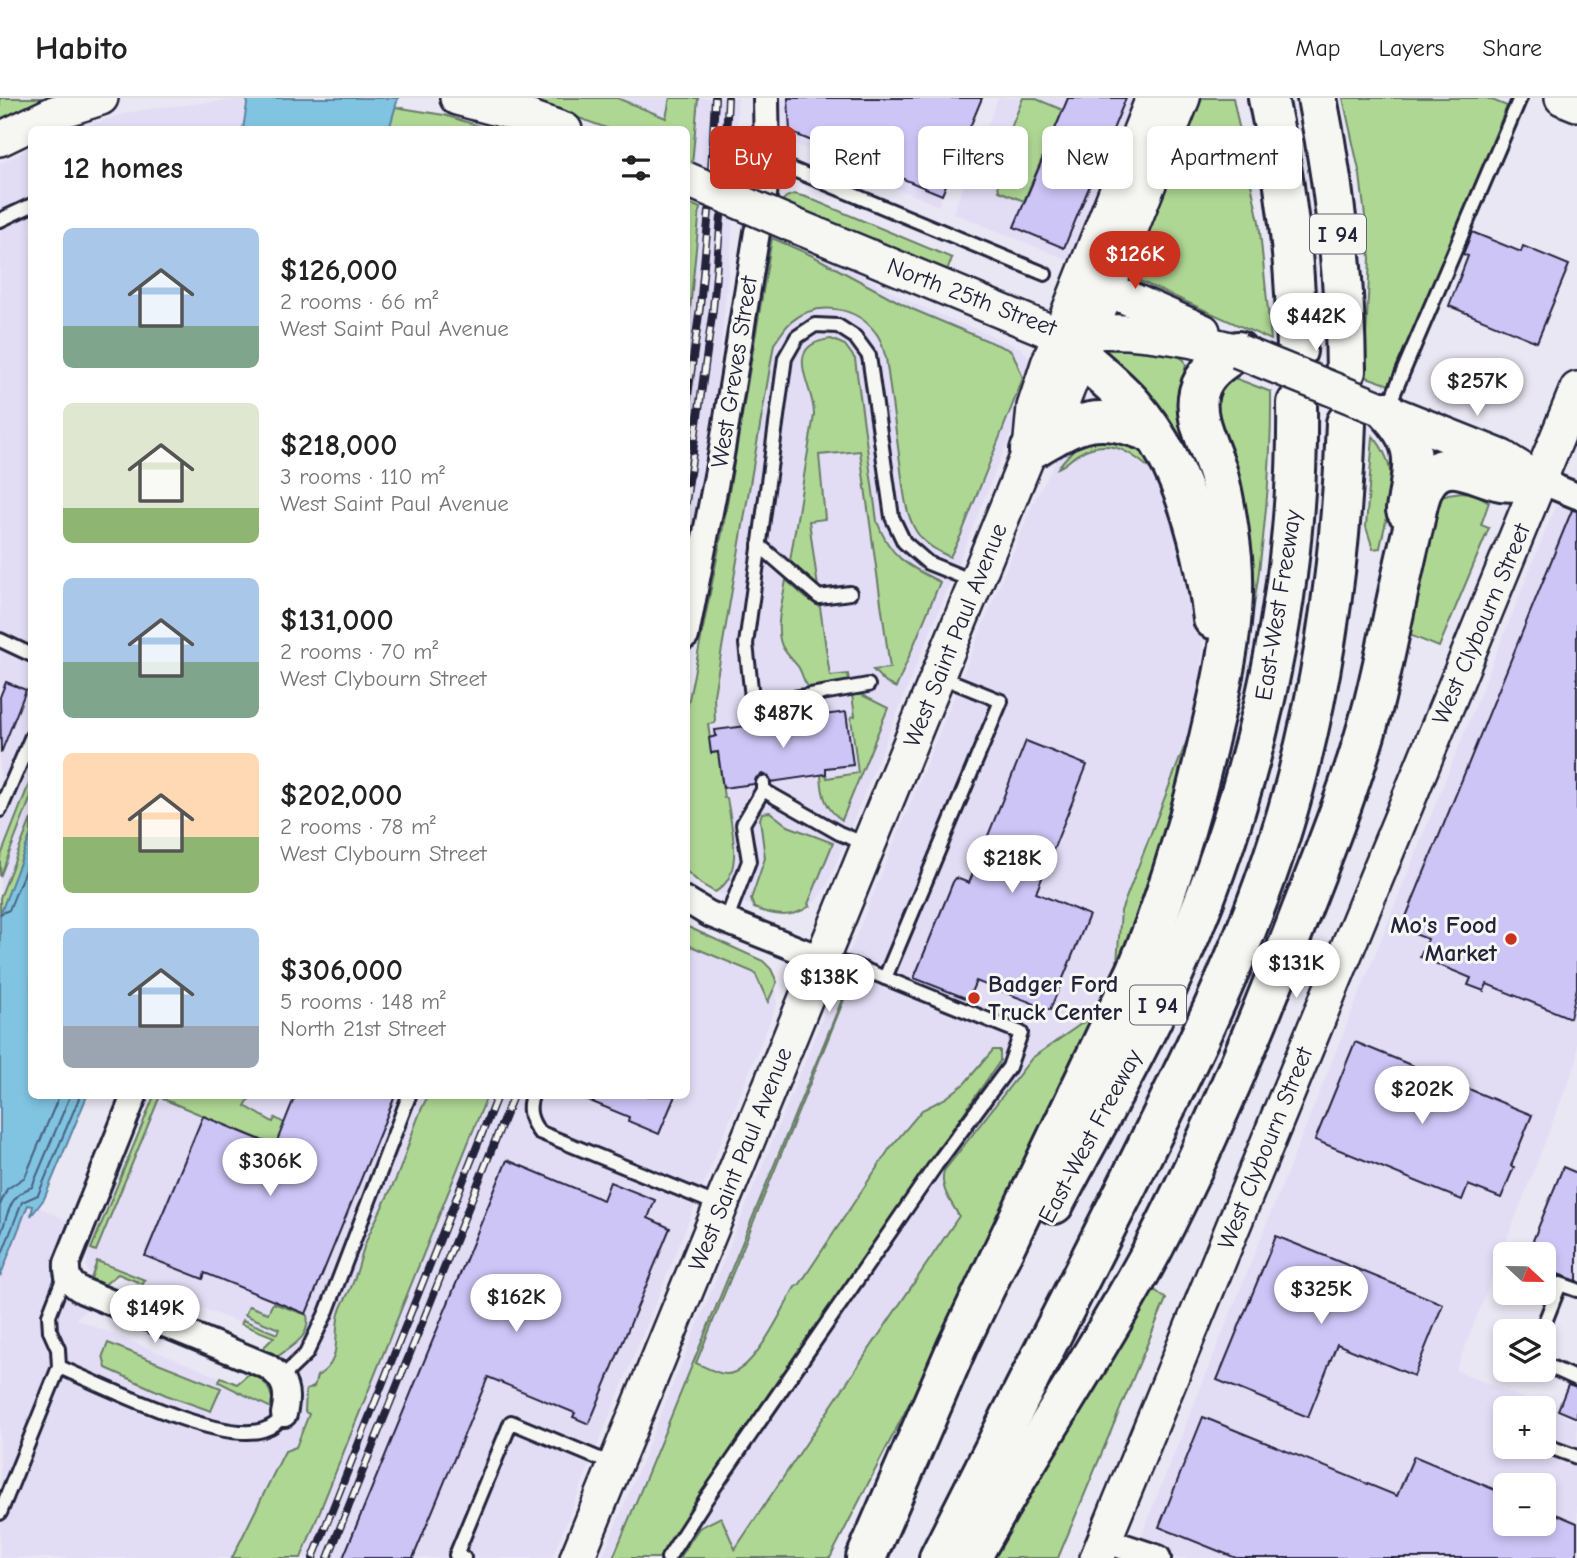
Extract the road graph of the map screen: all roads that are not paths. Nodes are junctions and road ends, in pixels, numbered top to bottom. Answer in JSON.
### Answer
{"nodes":[{"id":1,"x":101,"y":98,"type":"edge"},
{"id":2,"x":457,"y":98,"type":"edge"},
{"id":3,"x":766,"y":98,"type":"edge"},
{"id":4,"x":1153,"y":98,"type":"edge"},
{"id":5,"x":1183,"y":98,"type":"edge"},
{"id":6,"x":1268,"y":98,"type":"edge"},
{"id":7,"x":1317,"y":98,"type":"edge"},
{"id":8,"x":1520,"y":98,"type":"edge"},
{"id":9,"x":1562,"y":98,"type":"edge"},
{"id":10,"x":1577,"y":104,"type":"edge"},
{"id":11,"x":549,"y":126,"type":"edge"},
{"id":12,"x":766,"y":126,"type":"edge"},
{"id":13,"x":0,"y":139,"type":"edge"},
{"id":14,"x":796,"y":171,"type":"edge"},
{"id":15,"x":690,"y":181,"type":"edge"},
{"id":16,"x":764,"y":189,"type":"edge"},
{"id":17,"x":764,"y":195,"type":"dead end"},
{"id":18,"x":28,"y":207,"type":"edge"},
{"id":19,"x":0,"y":220,"type":"edge"},
{"id":20,"x":757,"y":232,"type":"dead end"},
{"id":21,"x":1045,"y":274,"type":"dead end"},
{"id":22,"x":1107,"y":289,"type":"junction"},
{"id":23,"x":1076,"y":341,"type":"junction"},
{"id":24,"x":1238,"y":351,"type":"junction"},
{"id":25,"x":1297,"y":351,"type":"dead end"},
{"id":26,"x":1346,"y":372,"type":"dead end"},
{"id":27,"x":1577,"y":389,"type":"edge"},
{"id":28,"x":1297,"y":403,"type":"dead end"},
{"id":29,"x":1369,"y":413,"type":"junction"},
{"id":30,"x":1154,"y":433,"type":"junction"},
{"id":31,"x":1030,"y":450,"type":"junction"},
{"id":32,"x":1540,"y":481,"type":"junction"},
{"id":33,"x":1577,"y":496,"type":"edge"},
{"id":34,"x":759,"y":545,"type":"junction"},
{"id":35,"x":1401,"y":575,"type":"junction"},
{"id":36,"x":976,"y":583,"type":"junction"},
{"id":37,"x":850,"y":593,"type":"dead end"},
{"id":38,"x":690,"y":615,"type":"edge"},
{"id":39,"x":0,"y":640,"type":"edge"},
{"id":40,"x":28,"y":653,"type":"edge"},
{"id":41,"x":938,"y":676,"type":"junction"},
{"id":42,"x":868,"y":685,"type":"dead end"},
{"id":43,"x":753,"y":705,"type":"junction"},
{"id":44,"x":755,"y":724,"type":"dead end"},
{"id":45,"x":1209,"y":741,"type":"junction"},
{"id":46,"x":28,"y":746,"type":"edge"},
{"id":47,"x":0,"y":810,"type":"edge"},
{"id":48,"x":869,"y":845,"type":"junction"},
{"id":49,"x":690,"y":902,"type":"edge"},
{"id":50,"x":726,"y":921,"type":"junction"},
{"id":51,"x":822,"y":959,"type":"junction"},
{"id":52,"x":885,"y":978,"type":"junction"},
{"id":53,"x":133,"y":1099,"type":"edge"},
{"id":54,"x":409,"y":1099,"type":"edge"},
{"id":55,"x":531,"y":1099,"type":"edge"},
{"id":56,"x":721,"y":1206,"type":"junction"},
{"id":57,"x":66,"y":1271,"type":"junction"},
{"id":58,"x":1577,"y":1290,"type":"edge"},
{"id":59,"x":1546,"y":1319,"type":"edge"},
{"id":60,"x":59,"y":1367,"type":"junction"},
{"id":61,"x":1556,"y":1369,"type":"edge"},
{"id":62,"x":281,"y":1378,"type":"junction"},
{"id":63,"x":1577,"y":1379,"type":"edge"},
{"id":64,"x":284,"y":1414,"type":"joint"},
{"id":65,"x":1556,"y":1449,"type":"edge"},
{"id":66,"x":1577,"y":1457,"type":"edge"},
{"id":67,"x":614,"y":1465,"type":"junction"},
{"id":68,"x":0,"y":1513,"type":"edge"},
{"id":69,"x":1101,"y":1549,"type":"edge"},
{"id":70,"x":464,"y":1558,"type":"edge"},
{"id":71,"x":577,"y":1558,"type":"edge"},
{"id":72,"x":668,"y":1558,"type":"edge"},
{"id":73,"x":868,"y":1558,"type":"edge"},
{"id":74,"x":939,"y":1558,"type":"edge"},
{"id":75,"x":971,"y":1558,"type":"edge"},
{"id":76,"x":1158,"y":1558,"type":"edge"}],
"edges":[{"from":1,"to":13,"type":"street"},
{"from":2,"to":11,"type":"street"},
{"from":3,"to":12,"type":"street"},
{"from":4,"to":23,"type":"street","name":"West Saint Paul Avenue"},
{"from":5,"to":22,"type":"street","name":"West Saint Paul Avenue"},
{"from":6,"to":25,"type":"highway","number":"I 94"},
{"from":7,"to":26,"type":"highway","number":"I 94"},
{"from":8,"to":29,"type":"lane"},
{"from":9,"to":10,"type":"street"},
{"from":14,"to":21,"type":"lane"},
{"from":15,"to":23,"type":"street","name":"North 25th Street","bridge":true},
{"from":16,"to":17,"type":"street"},
{"from":18,"to":19,"type":"lane"},
{"from":20,"to":38,"type":"street","name":"West Greves Street"},
{"from":22,"to":23,"type":"street","name":"West Saint Paul Avenue"},
{"from":22,"to":24,"type":"street"},
{"from":23,"to":24,"type":"street","name":"North 25th Street"},
{"from":23,"to":30,"type":"highway"},
{"from":23,"to":31,"type":"street","name":"West Saint Paul Avenue"},
{"from":24,"to":29,"type":"street","name":"North 25th Street","bridge":true},
{"from":24,"to":45,"type":"highway"},
{"from":27,"to":32,"type":"street","name":"West Clybourn Street"},
{"from":28,"to":73,"type":"highway","name":"East-West Freeway","number":"I 94"},
{"from":29,"to":32,"type":"street","name":"North 25th Street"},
{"from":29,"to":35,"type":"highway"},
{"from":29,"to":74,"type":"highway","name":"East-West Freeway","number":"I 94"},
{"from":30,"to":31,"type":"highway"},
{"from":30,"to":45,"type":"highway"},
{"from":31,"to":36,"type":"street","name":"West Saint Paul Avenue"},
{"from":32,"to":33,"type":"street","name":"North 25th Street"},
{"from":32,"to":35,"type":"highway"},
{"from":32,"to":69,"type":"street","name":"West Clybourn Street"},
{"from":34,"to":36,"type":"lane"},
{"from":34,"to":37,"type":"lane"},
{"from":34,"to":43,"type":"lane"},
{"from":35,"to":75,"type":"highway"},
{"from":36,"to":41,"type":"street","name":"West Saint Paul Avenue"},
{"from":39,"to":40,"type":"lane"},
{"from":41,"to":48,"type":"street","name":"West Saint Paul Avenue"},
{"from":41,"to":52,"type":"lane"},
{"from":42,"to":43,"type":"lane"},
{"from":43,"to":44,"type":"lane"},
{"from":45,"to":73,"type":"highway"},
{"from":46,"to":47,"type":"lane"},
{"from":48,"to":50,"type":"lane"},
{"from":48,"to":51,"type":"street","name":"West Saint Paul Avenue"},
{"from":49,"to":50,"type":"street"},
{"from":50,"to":51,"type":"street"},
{"from":51,"to":52,"type":"lane"},
{"from":51,"to":56,"type":"street","name":"West Saint Paul Avenue"},
{"from":52,"to":72,"type":"lane"},
{"from":53,"to":57,"type":"street"},
{"from":54,"to":62,"type":"lane"},
{"from":55,"to":56,"type":"lane"},
{"from":56,"to":67,"type":"street","name":"West Saint Paul Avenue"},
{"from":57,"to":60,"type":"lane"},
{"from":57,"to":62,"type":"street"},
{"from":58,"to":59,"type":"lane"},
{"from":60,"to":64,"type":"lane"},
{"from":60,"to":68,"type":"lane"},
{"from":61,"to":63,"type":"lane"},
{"from":62,"to":64,"type":"street"},
{"from":65,"to":66,"type":"lane"},
{"from":67,"to":70,"type":"lane"},
{"from":67,"to":71,"type":"street","name":"West Saint Paul Avenue"},
{"from":69,"to":76,"type":"street"}]}
